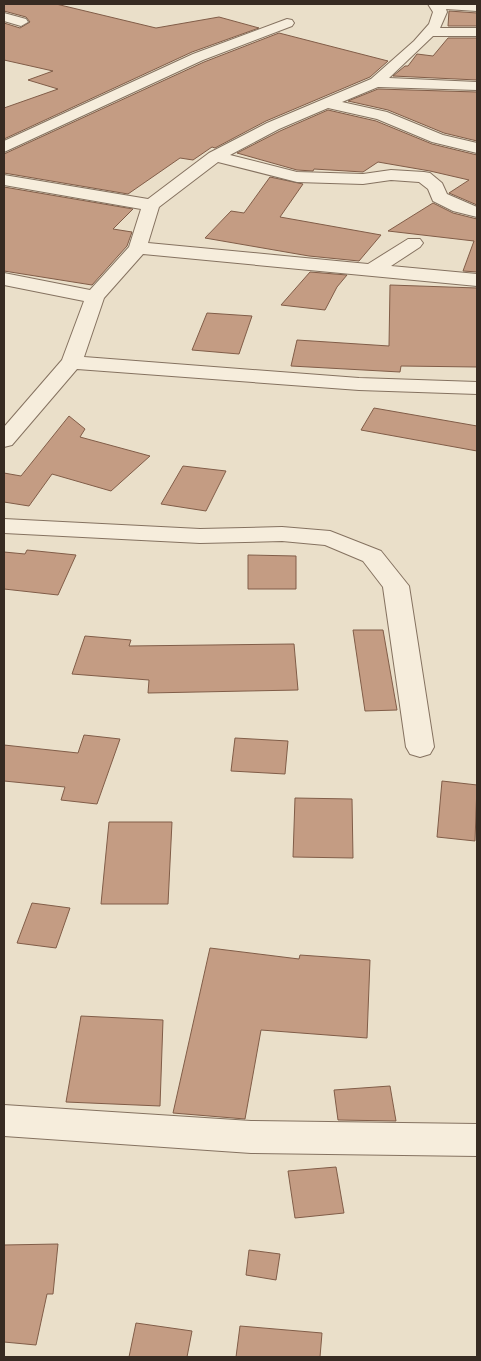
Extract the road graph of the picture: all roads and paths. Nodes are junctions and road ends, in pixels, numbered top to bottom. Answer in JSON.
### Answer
{"nodes":[{"id":1,"x":436,"y":5,"type":"edge"},
{"id":2,"x":477,"y":7,"type":"edge"},
{"id":3,"x":4,"y":17,"type":"edge"},
{"id":4,"x":22,"y":22,"type":"dead end"},
{"id":5,"x":287,"y":22,"type":"dead end"},
{"id":6,"x":429,"y":32,"type":"junction"},
{"id":7,"x":477,"y":32,"type":"edge"},
{"id":8,"x":376,"y":82,"type":"junction"},
{"id":9,"x":477,"y":86,"type":"edge"},
{"id":10,"x":325,"y":102,"type":"junction"},
{"id":11,"x":4,"y":147,"type":"edge"},
{"id":12,"x":477,"y":148,"type":"edge"},
{"id":13,"x":215,"y":156,"type":"junction"},
{"id":14,"x":4,"y":180,"type":"edge"},
{"id":15,"x":151,"y":205,"type":"junction"},
{"id":16,"x":477,"y":212,"type":"edge"},
{"id":17,"x":414,"y":243,"type":"dead end"},
{"id":18,"x":138,"y":248,"type":"junction"},
{"id":19,"x":372,"y":270,"type":"junction"},
{"id":20,"x":4,"y":279,"type":"edge"},
{"id":21,"x":477,"y":280,"type":"edge"},
{"id":22,"x":95,"y":297,"type":"junction"},
{"id":23,"x":72,"y":362,"type":"junction"},
{"id":24,"x":477,"y":388,"type":"edge"},
{"id":25,"x":4,"y":412,"type":"edge"},
{"id":26,"x":25,"y":416,"type":"junction"},
{"id":27,"x":4,"y":440,"type":"edge"},
{"id":28,"x":4,"y":526,"type":"edge"},
{"id":29,"x":420,"y":747,"type":"dead end"},
{"id":30,"x":4,"y":1120,"type":"edge"},
{"id":31,"x":477,"y":1140,"type":"edge"}],
"edges":[{"from":1,"to":2,"type":"street"},
{"from":1,"to":6,"type":"street"},
{"from":3,"to":4,"type":"street"},
{"from":5,"to":11,"type":"street"},
{"from":6,"to":7,"type":"street"},
{"from":6,"to":8,"type":"street"},
{"from":8,"to":9,"type":"street"},
{"from":8,"to":10,"type":"street"},
{"from":10,"to":12,"type":"street"},
{"from":10,"to":13,"type":"street"},
{"from":13,"to":15,"type":"street"},
{"from":13,"to":16,"type":"street"},
{"from":14,"to":15,"type":"street"},
{"from":15,"to":18,"type":"street"},
{"from":17,"to":19,"type":"street"},
{"from":18,"to":19,"type":"street"},
{"from":18,"to":22,"type":"street"},
{"from":19,"to":21,"type":"street"},
{"from":20,"to":22,"type":"street"},
{"from":22,"to":23,"type":"street"},
{"from":23,"to":24,"type":"street"},
{"from":23,"to":26,"type":"street"},
{"from":25,"to":26,"type":"street"},
{"from":26,"to":27,"type":"street"},
{"from":28,"to":29,"type":"street"},
{"from":30,"to":31,"type":"street"}]}
